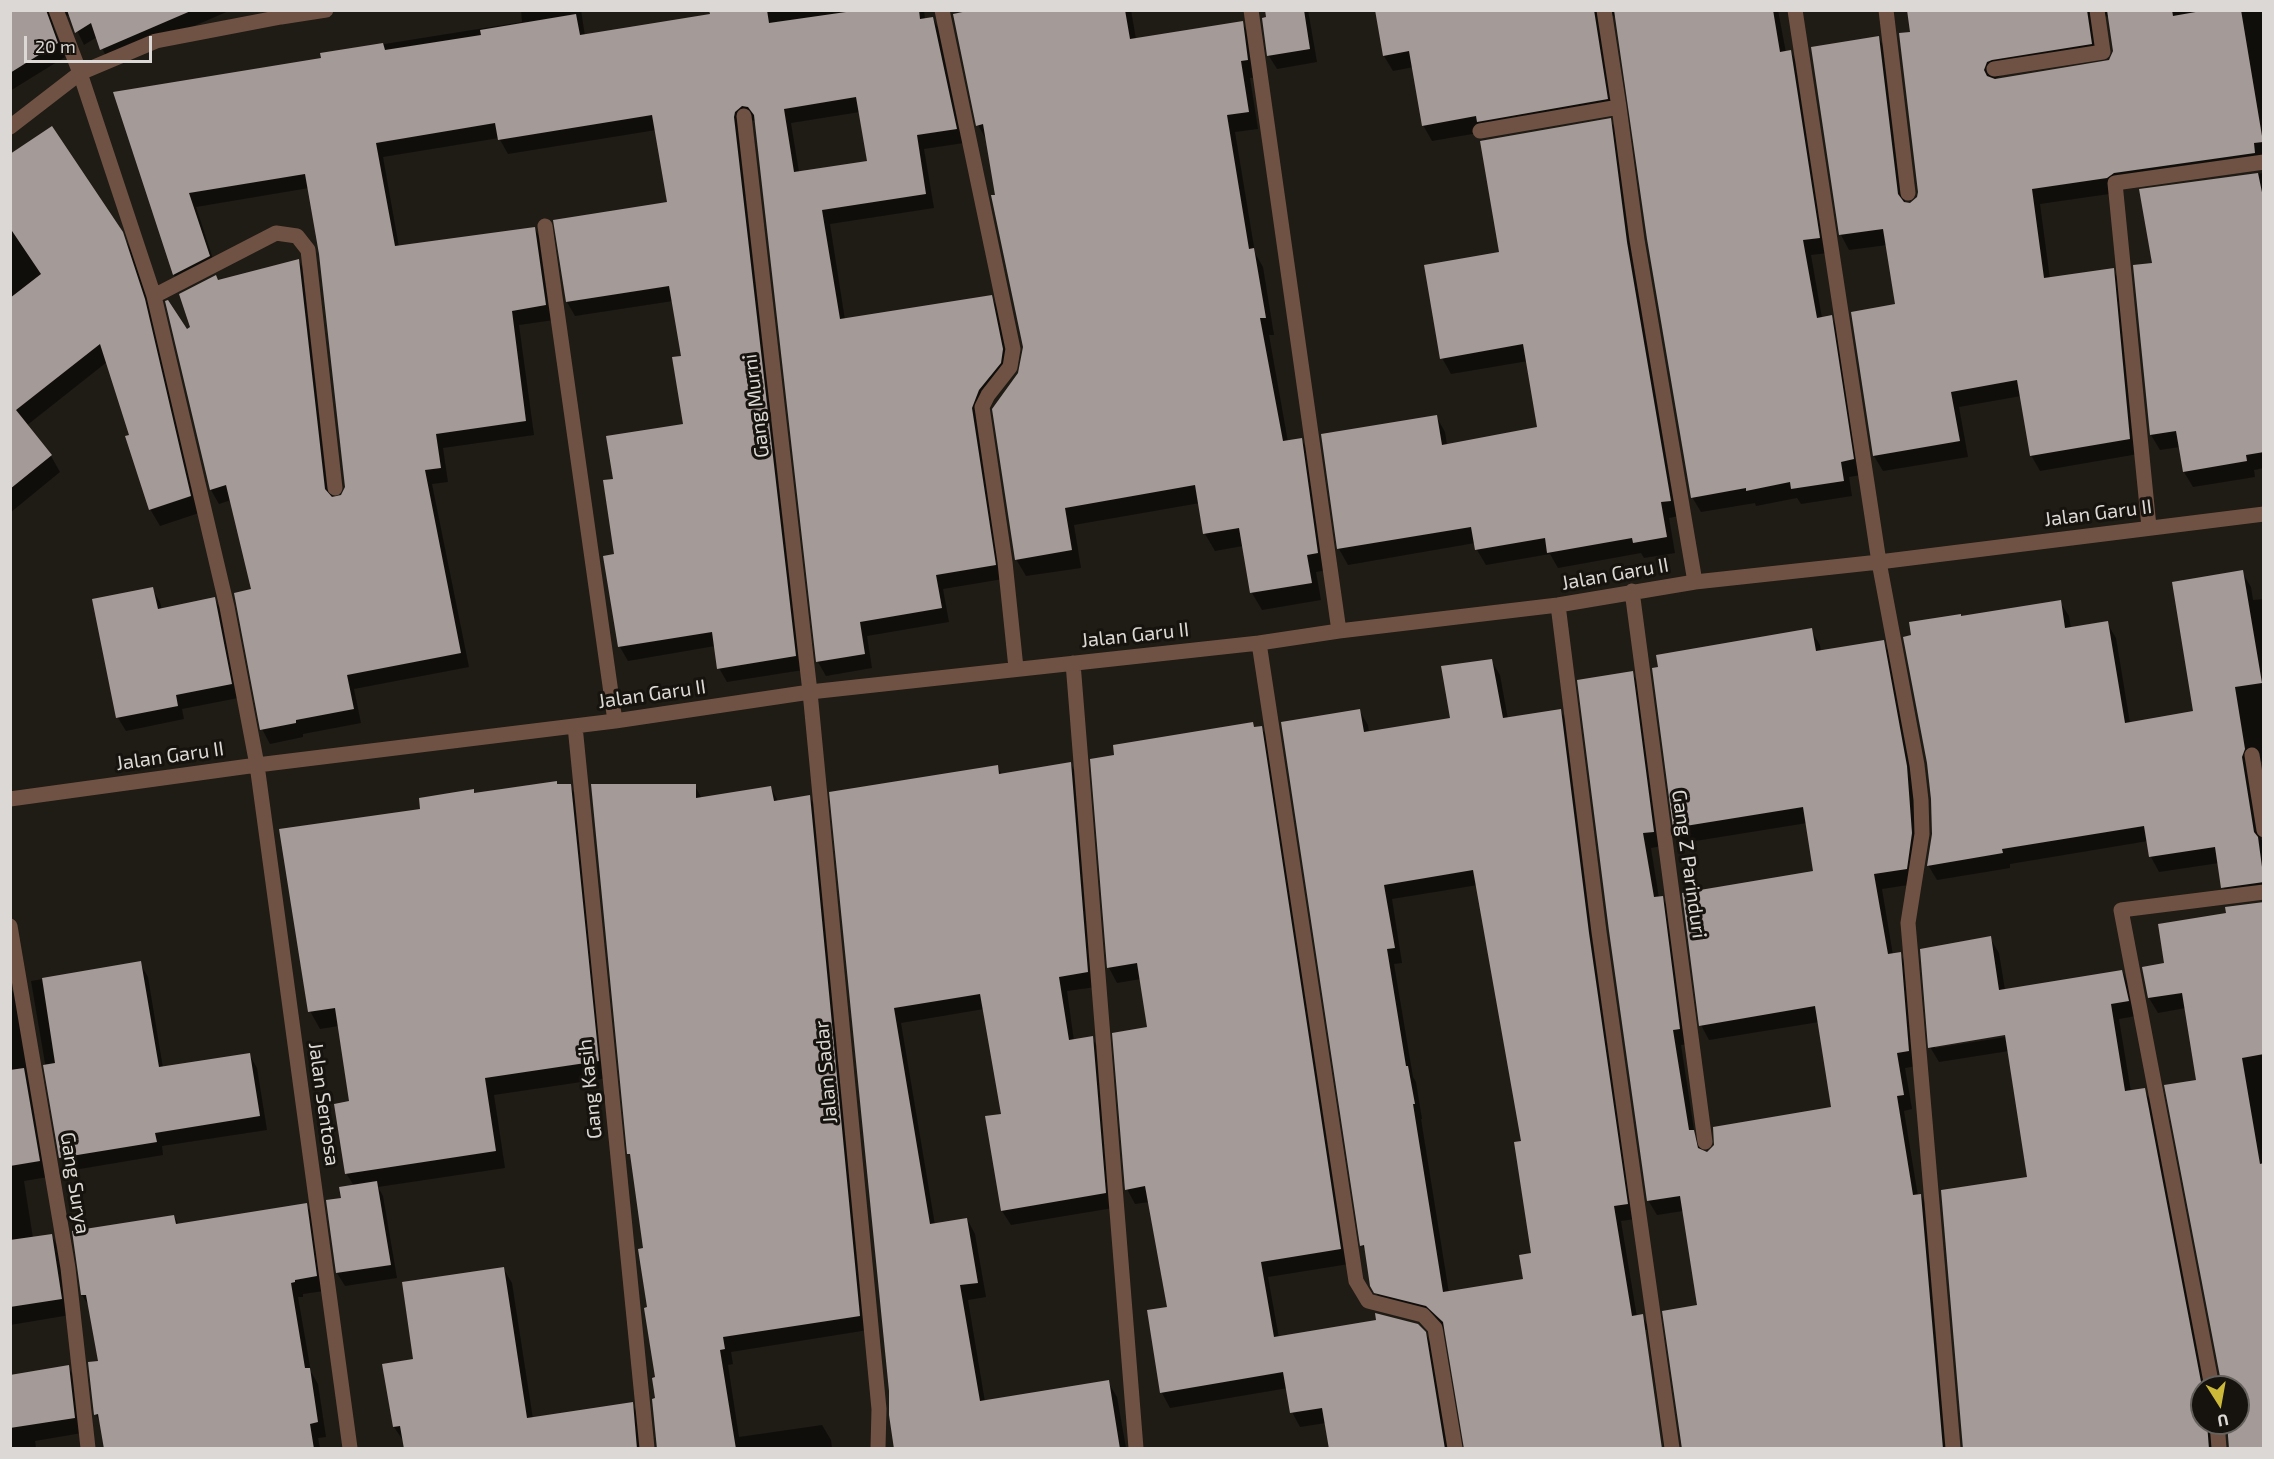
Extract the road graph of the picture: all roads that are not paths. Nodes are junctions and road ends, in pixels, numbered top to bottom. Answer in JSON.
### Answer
{"nodes":[{"id":1,"x":56,"y":10,"type":"edge"},
{"id":2,"x":326,"y":10,"type":"edge"},
{"id":3,"x":942,"y":10,"type":"edge"},
{"id":4,"x":1251,"y":10,"type":"edge"},
{"id":5,"x":1604,"y":10,"type":"edge"},
{"id":6,"x":1795,"y":10,"type":"edge"},
{"id":7,"x":1886,"y":10,"type":"edge"},
{"id":8,"x":2097,"y":10,"type":"edge"},
{"id":9,"x":1994,"y":69,"type":"dead end"},
{"id":10,"x":80,"y":73,"type":"junction"},
{"id":11,"x":1619,"y":107,"type":"junction"},
{"id":12,"x":744,"y":116,"type":"dead end"},
{"id":13,"x":10,"y":127,"type":"edge"},
{"id":14,"x":1480,"y":131,"type":"dead end"},
{"id":15,"x":2264,"y":162,"type":"edge"},
{"id":16,"x":1908,"y":194,"type":"dead end"},
{"id":17,"x":545,"y":225,"type":"dead end"},
{"id":18,"x":154,"y":297,"type":"junction"},
{"id":19,"x":335,"y":488,"type":"dead end"},
{"id":20,"x":2264,"y":514,"type":"edge"},
{"id":21,"x":2149,"y":527,"type":"junction"},
{"id":22,"x":1879,"y":562,"type":"junction"},
{"id":23,"x":1695,"y":582,"type":"junction"},
{"id":24,"x":1632,"y":591,"type":"junction"},
{"id":25,"x":1557,"y":605,"type":"junction"},
{"id":26,"x":1339,"y":631,"type":"junction"},
{"id":27,"x":1259,"y":643,"type":"junction"},
{"id":28,"x":1073,"y":663,"type":"junction"},
{"id":29,"x":1016,"y":668,"type":"junction"},
{"id":30,"x":810,"y":692,"type":"junction"},
{"id":31,"x":615,"y":721,"type":"junction"},
{"id":32,"x":575,"y":726,"type":"junction"},
{"id":33,"x":2252,"y":755,"type":"dead end"},
{"id":34,"x":257,"y":765,"type":"junction"},
{"id":35,"x":10,"y":798,"type":"edge"},
{"id":36,"x":2264,"y":830,"type":"edge"},
{"id":37,"x":2264,"y":891,"type":"edge"},
{"id":38,"x":10,"y":926,"type":"edge"},
{"id":39,"x":1705,"y":1142,"type":"dead end"},
{"id":40,"x":2210,"y":1375,"type":"edge"},
{"id":41,"x":88,"y":1449,"type":"edge"},
{"id":42,"x":350,"y":1449,"type":"edge"},
{"id":43,"x":647,"y":1449,"type":"edge"},
{"id":44,"x":878,"y":1449,"type":"edge"},
{"id":45,"x":1136,"y":1449,"type":"edge"},
{"id":46,"x":1455,"y":1449,"type":"edge"},
{"id":47,"x":1672,"y":1449,"type":"edge"},
{"id":48,"x":1953,"y":1449,"type":"edge"}],
"edges":[{"from":1,"to":10,"type":"street","name":"Jalan Sentosa"},
{"from":2,"to":10,"type":"street"},
{"from":3,"to":29,"type":"street"},
{"from":4,"to":26,"type":"street"},
{"from":5,"to":11,"type":"street"},
{"from":6,"to":22,"type":"street"},
{"from":7,"to":16,"type":"street"},
{"from":8,"to":9,"type":"street"},
{"from":10,"to":13,"type":"street"},
{"from":10,"to":18,"type":"street","name":"Jalan Sentosa"},
{"from":11,"to":14,"type":"street"},
{"from":11,"to":23,"type":"street"},
{"from":12,"to":30,"type":"street","name":"Gang Murni"},
{"from":15,"to":21,"type":"street"},
{"from":17,"to":31,"type":"street"},
{"from":18,"to":19,"type":"street"},
{"from":18,"to":34,"type":"street","name":"Jalan Sentosa"},
{"from":20,"to":21,"type":"street","name":"Jalan Garu II"},
{"from":21,"to":22,"type":"street","name":"Jalan Garu II"},
{"from":22,"to":23,"type":"street","name":"Jalan Garu II"},
{"from":22,"to":48,"type":"street"},
{"from":23,"to":24,"type":"street","name":"Jalan Garu II"},
{"from":24,"to":25,"type":"street","name":"Jalan Garu II"},
{"from":24,"to":39,"type":"street","name":"Gang Z Parinduri"},
{"from":25,"to":26,"type":"street","name":"Jalan Garu II"},
{"from":25,"to":47,"type":"street"},
{"from":26,"to":27,"type":"street","name":"Jalan Garu II"},
{"from":27,"to":28,"type":"street","name":"Jalan Garu II"},
{"from":27,"to":46,"type":"street"},
{"from":28,"to":29,"type":"street","name":"Jalan Garu II"},
{"from":28,"to":45,"type":"street"},
{"from":29,"to":30,"type":"street","name":"Jalan Garu II"},
{"from":30,"to":31,"type":"street","name":"Jalan Garu II"},
{"from":30,"to":44,"type":"street","name":"Jalan Sadar"},
{"from":31,"to":32,"type":"street","name":"Jalan Garu II"},
{"from":32,"to":34,"type":"street","name":"Jalan Garu II"},
{"from":32,"to":43,"type":"street","name":"Gang Kasih"},
{"from":33,"to":36,"type":"street"},
{"from":34,"to":35,"type":"street","name":"Jalan Garu II"},
{"from":34,"to":42,"type":"street","name":"Jalan Sentosa"},
{"from":37,"to":40,"type":"street"},
{"from":38,"to":41,"type":"street","name":"Gang Surya"}]}
